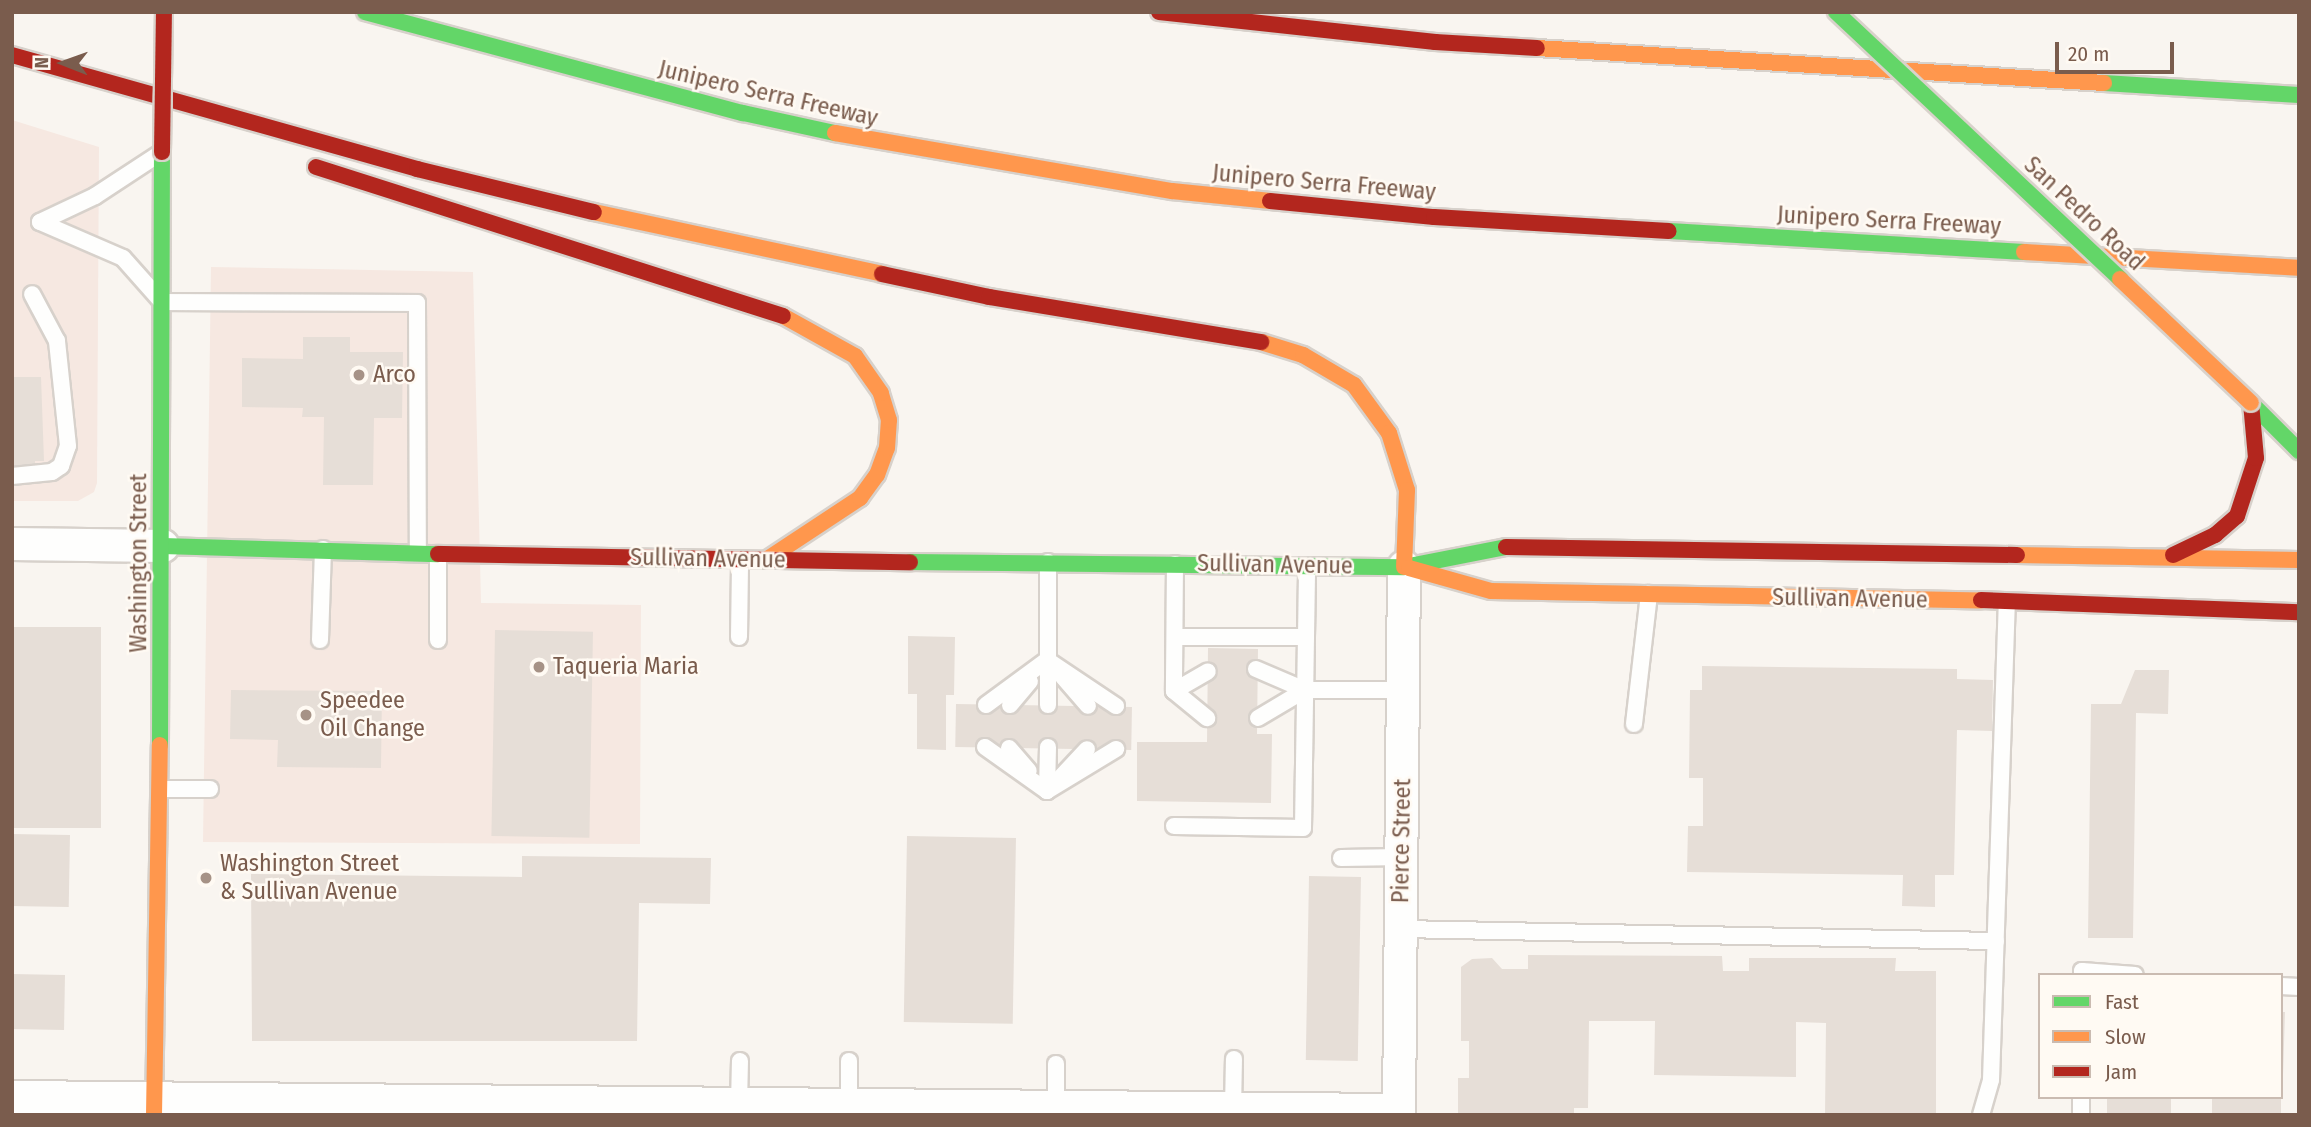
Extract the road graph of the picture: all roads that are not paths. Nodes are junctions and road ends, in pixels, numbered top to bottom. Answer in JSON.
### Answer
{"nodes":[{"id":1,"x":164,"y":12,"type":"edge"},
{"id":2,"x":365,"y":12,"type":"edge"},
{"id":3,"x":1159,"y":12,"type":"edge"},
{"id":4,"x":1836,"y":12,"type":"edge"},
{"id":5,"x":12,"y":55,"type":"edge"},
{"id":6,"x":12,"y":64,"type":"edge"},
{"id":7,"x":2299,"y":95,"type":"edge"},
{"id":8,"x":176,"y":121,"type":"dead end"},
{"id":9,"x":162,"y":152,"type":"junction"},
{"id":10,"x":304,"y":163,"type":"dead end"},
{"id":11,"x":2299,"y":268,"type":"edge"},
{"id":12,"x":32,"y":294,"type":"dead end"},
{"id":13,"x":162,"y":302,"type":"junction"},
{"id":14,"x":2251,"y":403,"type":"junction"},
{"id":15,"x":2299,"y":451,"type":"edge"},
{"id":16,"x":12,"y":476,"type":"edge"},
{"id":17,"x":12,"y":544,"type":"edge"},
{"id":18,"x":163,"y":546,"type":"junction"},
{"id":19,"x":323,"y":549,"type":"junction"},
{"id":20,"x":418,"y":551,"type":"junction"},
{"id":21,"x":438,"y":552,"type":"junction"},
{"id":22,"x":2168,"y":558,"type":"junction"},
{"id":23,"x":2299,"y":560,"type":"edge"},
{"id":24,"x":740,"y":561,"type":"junction"},
{"id":25,"x":766,"y":561,"type":"junction"},
{"id":26,"x":1048,"y":562,"type":"junction"},
{"id":27,"x":1175,"y":564,"type":"junction"},
{"id":28,"x":1307,"y":566,"type":"junction"},
{"id":29,"x":1404,"y":567,"type":"junction"},
{"id":30,"x":1650,"y":594,"type":"junction"},
{"id":31,"x":2007,"y":602,"type":"junction"},
{"id":32,"x":2275,"y":610,"type":"junction"},
{"id":33,"x":2299,"y":612,"type":"edge"},
{"id":34,"x":2299,"y":632,"type":"edge"},
{"id":35,"x":739,"y":637,"type":"dead end"},
{"id":36,"x":1175,"y":637,"type":"junction"},
{"id":37,"x":1306,"y":638,"type":"junction"},
{"id":38,"x":320,"y":640,"type":"dead end"},
{"id":39,"x":438,"y":640,"type":"dead end"},
{"id":40,"x":1047,"y":660,"type":"junction"},
{"id":41,"x":1256,"y":669,"type":"dead end"},
{"id":42,"x":1208,"y":671,"type":"dead end"},
{"id":43,"x":1305,"y":690,"type":"junction"},
{"id":44,"x":1404,"y":690,"type":"junction"},
{"id":45,"x":1174,"y":691,"type":"junction"},
{"id":46,"x":986,"y":705,"type":"dead end"},
{"id":47,"x":1010,"y":705,"type":"dead end"},
{"id":48,"x":1048,"y":705,"type":"dead end"},
{"id":49,"x":1088,"y":706,"type":"dead end"},
{"id":50,"x":1116,"y":706,"type":"dead end"},
{"id":51,"x":1207,"y":718,"type":"dead end"},
{"id":52,"x":1258,"y":718,"type":"dead end"},
{"id":53,"x":1634,"y":724,"type":"dead end"},
{"id":54,"x":985,"y":747,"type":"dead end"},
{"id":55,"x":1048,"y":747,"type":"dead end"},
{"id":56,"x":1009,"y":748,"type":"dead end"},
{"id":57,"x":1087,"y":749,"type":"dead end"},
{"id":58,"x":1115,"y":749,"type":"dead end"},
{"id":59,"x":159,"y":789,"type":"junction"},
{"id":60,"x":210,"y":789,"type":"dead end"},
{"id":61,"x":1047,"y":791,"type":"junction"},
{"id":62,"x":1174,"y":826,"type":"dead end"},
{"id":63,"x":1402,"y":857,"type":"junction"},
{"id":64,"x":1341,"y":858,"type":"dead end"},
{"id":65,"x":1401,"y":929,"type":"junction"},
{"id":66,"x":1996,"y":941,"type":"junction"},
{"id":67,"x":2082,"y":973,"type":"edge"},
{"id":68,"x":2108,"y":973,"type":"edge"},
{"id":69,"x":1234,"y":1059,"type":"dead end"},
{"id":70,"x":740,"y":1061,"type":"dead end"},
{"id":71,"x":849,"y":1061,"type":"dead end"},
{"id":72,"x":1056,"y":1064,"type":"dead end"},
{"id":73,"x":12,"y":1097,"type":"edge"},
{"id":74,"x":739,"y":1104,"type":"junction"},
{"id":75,"x":849,"y":1105,"type":"junction"},
{"id":76,"x":154,"y":1106,"type":"edge"},
{"id":77,"x":1233,"y":1108,"type":"junction"},
{"id":78,"x":1036,"y":1110,"type":"edge"},
{"id":79,"x":1399,"y":1113,"type":"edge"},
{"id":80,"x":1981,"y":1115,"type":"edge"}],
"edges":[{"from":1,"to":9,"type":"main road","name":"Washington Street","bridge":true},
{"from":2,"to":11,"type":"main road","name":"Junipero Serra Freeway"},
{"from":3,"to":7,"type":"main road"},
{"from":4,"to":14,"type":"main road","name":"San Pedro Road","bridge":true},
{"from":5,"to":29,"type":"main road"},
{"from":6,"to":8,"type":"main road"},
{"from":9,"to":13,"type":"main road","name":"Washington Street"},
{"from":9,"to":13,"type":"lane"},
{"from":10,"to":25,"type":"main road"},
{"from":12,"to":16,"type":"lane"},
{"from":13,"to":18,"type":"main road","name":"Washington Street"},
{"from":13,"to":20,"type":"lane"},
{"from":14,"to":15,"type":"main road","name":"San Pedro Road"},
{"from":14,"to":22,"type":"main road"},
{"from":17,"to":18,"type":"street","name":"Sullivan Avenue"},
{"from":18,"to":19,"type":"main road","name":"Sullivan Avenue"},
{"from":18,"to":59,"type":"main road","name":"Washington Street"},
{"from":19,"to":20,"type":"main road","name":"Sullivan Avenue"},
{"from":19,"to":38,"type":"lane"},
{"from":20,"to":21,"type":"main road","name":"Sullivan Avenue"},
{"from":21,"to":24,"type":"main road","name":"Sullivan Avenue"},
{"from":21,"to":39,"type":"lane"},
{"from":22,"to":23,"type":"main road","name":"Sullivan Avenue"},
{"from":22,"to":29,"type":"main road","name":"Sullivan Avenue"},
{"from":24,"to":25,"type":"main road","name":"Sullivan Avenue"},
{"from":24,"to":35,"type":"lane"},
{"from":25,"to":26,"type":"main road","name":"Sullivan Avenue"},
{"from":26,"to":27,"type":"main road","name":"Sullivan Avenue"},
{"from":26,"to":40,"type":"lane"},
{"from":27,"to":28,"type":"main road","name":"Sullivan Avenue"},
{"from":27,"to":36,"type":"lane"},
{"from":28,"to":29,"type":"main road","name":"Sullivan Avenue"},
{"from":28,"to":37,"type":"lane"},
{"from":29,"to":30,"type":"main road","name":"Sullivan Avenue"},
{"from":29,"to":44,"type":"street","name":"Pierce Street"},
{"from":30,"to":31,"type":"main road","name":"Sullivan Avenue"},
{"from":30,"to":53,"type":"lane"},
{"from":31,"to":32,"type":"main road","name":"Sullivan Avenue"},
{"from":31,"to":66,"type":"lane"},
{"from":32,"to":33,"type":"main road","name":"Sullivan Avenue"},
{"from":32,"to":34,"type":"main road"},
{"from":36,"to":37,"type":"lane"},
{"from":36,"to":45,"type":"lane"},
{"from":37,"to":43,"type":"lane"},
{"from":40,"to":46,"type":"lane"},
{"from":40,"to":47,"type":"lane"},
{"from":40,"to":48,"type":"lane"},
{"from":40,"to":49,"type":"lane"},
{"from":40,"to":50,"type":"lane"},
{"from":41,"to":43,"type":"lane"},
{"from":42,"to":45,"type":"lane"},
{"from":43,"to":44,"type":"lane"},
{"from":43,"to":52,"type":"lane"},
{"from":43,"to":62,"type":"lane"},
{"from":44,"to":63,"type":"street","name":"Pierce Street"},
{"from":45,"to":51,"type":"lane"},
{"from":54,"to":61,"type":"lane"},
{"from":55,"to":61,"type":"lane"},
{"from":56,"to":61,"type":"lane"},
{"from":57,"to":61,"type":"lane"},
{"from":58,"to":61,"type":"lane"},
{"from":59,"to":60,"type":"lane"},
{"from":59,"to":76,"type":"main road","name":"Washington Street"},
{"from":63,"to":64,"type":"lane"},
{"from":63,"to":65,"type":"street","name":"Pierce Street"},
{"from":65,"to":66,"type":"lane"},
{"from":65,"to":79,"type":"street","name":"Pierce Street"},
{"from":66,"to":80,"type":"lane"},
{"from":67,"to":68,"type":"lane"},
{"from":69,"to":77,"type":"lane"},
{"from":70,"to":74,"type":"lane"},
{"from":71,"to":75,"type":"lane"},
{"from":72,"to":78,"type":"lane"},
{"from":73,"to":76,"type":"street"},
{"from":74,"to":75,"type":"street"},
{"from":74,"to":76,"type":"street"},
{"from":75,"to":78,"type":"street"},
{"from":77,"to":78,"type":"street"},
{"from":77,"to":79,"type":"street"}]}
